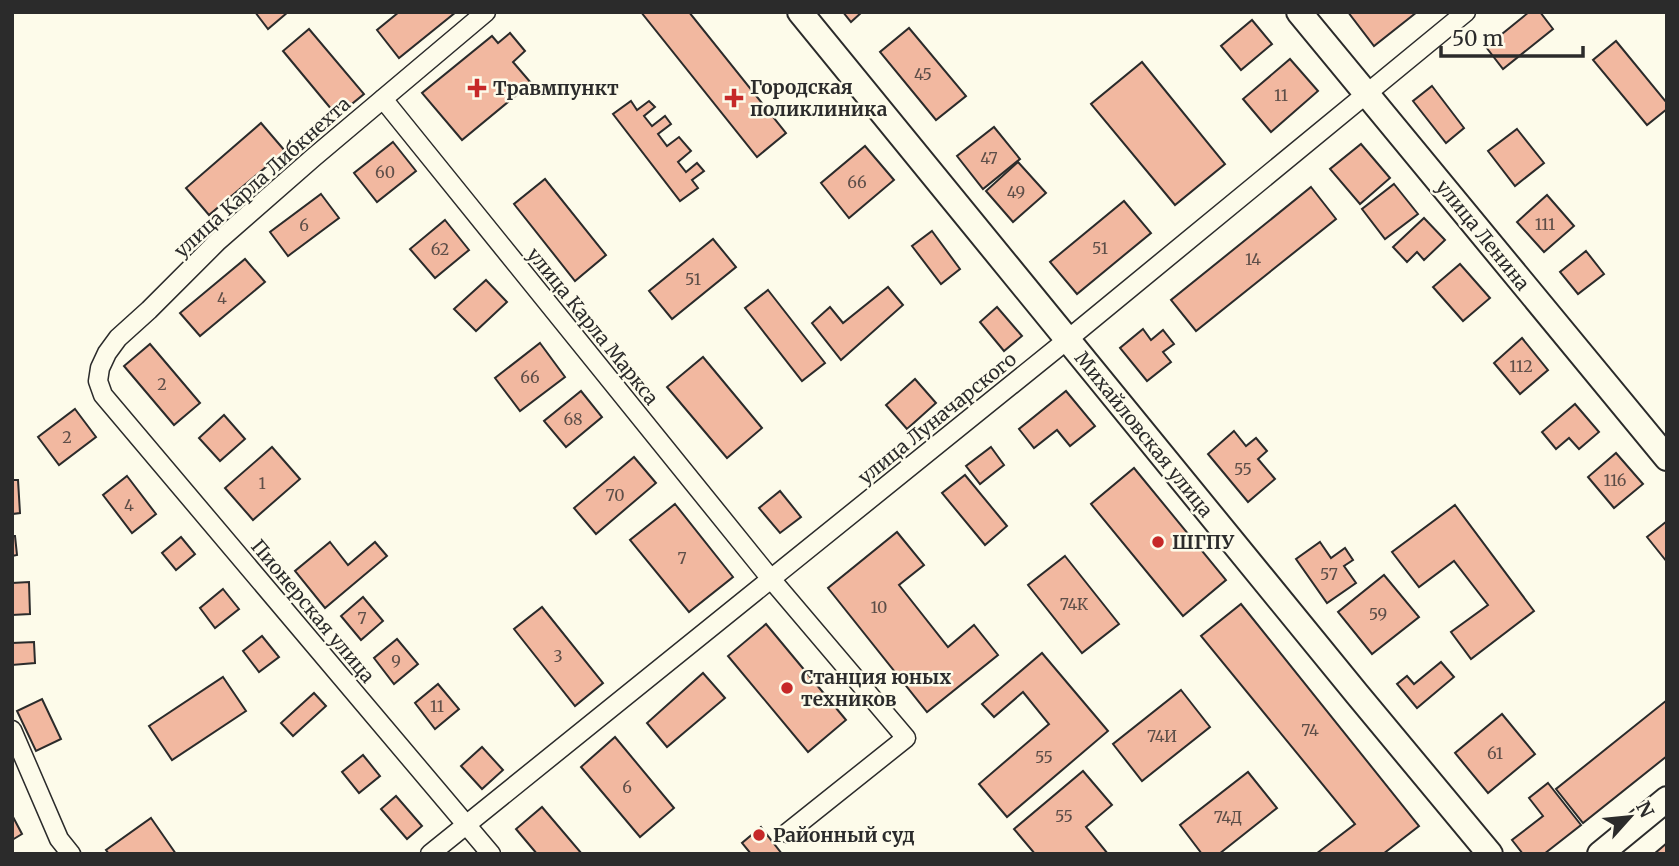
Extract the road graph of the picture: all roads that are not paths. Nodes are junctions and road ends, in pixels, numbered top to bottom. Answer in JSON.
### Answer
{"nodes":[{"id":1,"x":486,"y":12,"type":"edge"},
{"id":2,"x":800,"y":12,"type":"edge"},
{"id":3,"x":1299,"y":12,"type":"edge"},
{"id":4,"x":1466,"y":12,"type":"edge"},
{"id":5,"x":1366,"y":93,"type":"junction"},
{"id":6,"x":383,"y":99,"type":"junction"},
{"id":7,"x":1067,"y":340,"type":"junction"},
{"id":8,"x":103,"y":395,"type":"joint"},
{"id":9,"x":1667,"y":458,"type":"edge"},
{"id":10,"x":771,"y":579,"type":"junction"},
{"id":11,"x":12,"y":730,"type":"edge"},
{"id":12,"x":1667,"y":799,"type":"edge"},
{"id":13,"x":467,"y":825,"type":"junction"},
{"id":14,"x":787,"y":833,"type":"dead end"},
{"id":15,"x":71,"y":854,"type":"edge"},
{"id":16,"x":430,"y":854,"type":"edge"},
{"id":17,"x":491,"y":854,"type":"edge"},
{"id":18,"x":1490,"y":854,"type":"edge"},
{"id":19,"x":1600,"y":854,"type":"edge"}],
"edges":[{"from":1,"to":6,"type":"street","name":"улица Карла Либкнехта"},
{"from":2,"to":7,"type":"main road","name":"Михайловская улица"},
{"from":3,"to":5,"type":"main road","name":"улица Ленина"},
{"from":4,"to":5,"type":"street","name":"улица Луначарского"},
{"from":5,"to":7,"type":"street","name":"улица Луначарского"},
{"from":5,"to":9,"type":"main road","name":"улица Ленина"},
{"from":6,"to":8,"type":"street","name":"улица Карла Либкнехта"},
{"from":6,"to":10,"type":"street","name":"улица Карла Маркса"},
{"from":7,"to":10,"type":"street","name":"улица Луначарского"},
{"from":7,"to":18,"type":"main road","name":"Михайловская улица"},
{"from":8,"to":13,"type":"street","name":"Пионерская улица"},
{"from":10,"to":13,"type":"street","name":"улица Луначарского"},
{"from":10,"to":14,"type":"street","name":"улица Карла Маркса"},
{"from":11,"to":15,"type":"street"},
{"from":12,"to":19,"type":"main road"},
{"from":13,"to":16,"type":"street","name":"улица Луначарского"},
{"from":13,"to":17,"type":"street","name":"Пионерская улица"}]}
